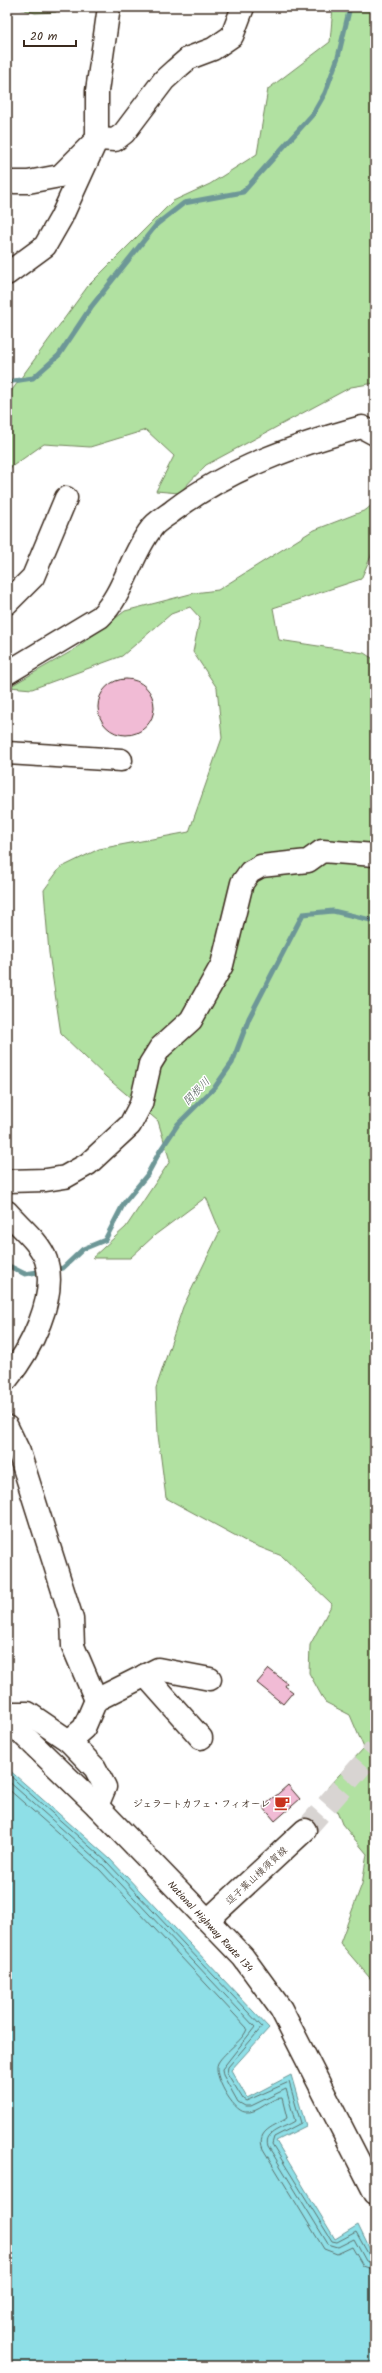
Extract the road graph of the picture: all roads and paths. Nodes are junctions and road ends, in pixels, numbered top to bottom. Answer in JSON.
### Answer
{"nodes":[{"id":1,"x":109,"y":7,"type":"edge"},
{"id":2,"x":243,"y":7,"type":"edge"},
{"id":3,"x":97,"y":139,"type":"junction"},
{"id":4,"x":7,"y":182,"type":"edge"},
{"id":5,"x":7,"y":274,"type":"edge"},
{"id":6,"x":375,"y":434,"type":"edge"},
{"id":7,"x":66,"y":498,"type":"dead end"},
{"id":8,"x":7,"y":603,"type":"edge"},
{"id":9,"x":7,"y":673,"type":"edge"},
{"id":10,"x":7,"y":753,"type":"edge"},
{"id":11,"x":121,"y":760,"type":"dead end"},
{"id":12,"x":375,"y":855,"type":"edge"},
{"id":13,"x":7,"y":1181,"type":"edge"},
{"id":14,"x":7,"y":1212,"type":"edge"},
{"id":15,"x":7,"y":1379,"type":"edge"},
{"id":16,"x":7,"y":1427,"type":"edge"},
{"id":17,"x":145,"y":1675,"type":"junction"},
{"id":18,"x":210,"y":1679,"type":"dead end"},
{"id":19,"x":96,"y":1700,"type":"junction"},
{"id":20,"x":7,"y":1713,"type":"edge"},
{"id":21,"x":7,"y":1719,"type":"edge"},
{"id":22,"x":201,"y":1738,"type":"dead end"},
{"id":23,"x":69,"y":1740,"type":"junction"},
{"id":24,"x":97,"y":1806,"type":"junction"},
{"id":25,"x":305,"y":1830,"type":"tunnel mouth"},
{"id":26,"x":208,"y":1920,"type":"junction"},
{"id":27,"x":375,"y":2193,"type":"edge"}],
"edges":[{"from":1,"to":3,"type":"main road"},
{"from":2,"to":3,"type":"main road"},
{"from":3,"to":4,"type":"main road"},
{"from":3,"to":5,"type":"main road"},
{"from":6,"to":9,"type":"main road"},
{"from":7,"to":8,"type":"main road"},
{"from":10,"to":11,"type":"main road"},
{"from":12,"to":13,"type":"main road"},
{"from":14,"to":15,"type":"main road"},
{"from":16,"to":19,"type":"main road"},
{"from":17,"to":18,"type":"main road"},
{"from":17,"to":19,"type":"main road"},
{"from":17,"to":22,"type":"main road"},
{"from":19,"to":23,"type":"main road"},
{"from":20,"to":23,"type":"main road"},
{"from":21,"to":24,"type":"main road","name":"National Highway Route 134"},
{"from":23,"to":24,"type":"main road"},
{"from":24,"to":26,"type":"main road","name":"National Highway Route 134"},
{"from":25,"to":26,"type":"main road","name":"逗子葉山横須賀線"},
{"from":26,"to":27,"type":"main road","name":"National Highway Route 134"}]}
